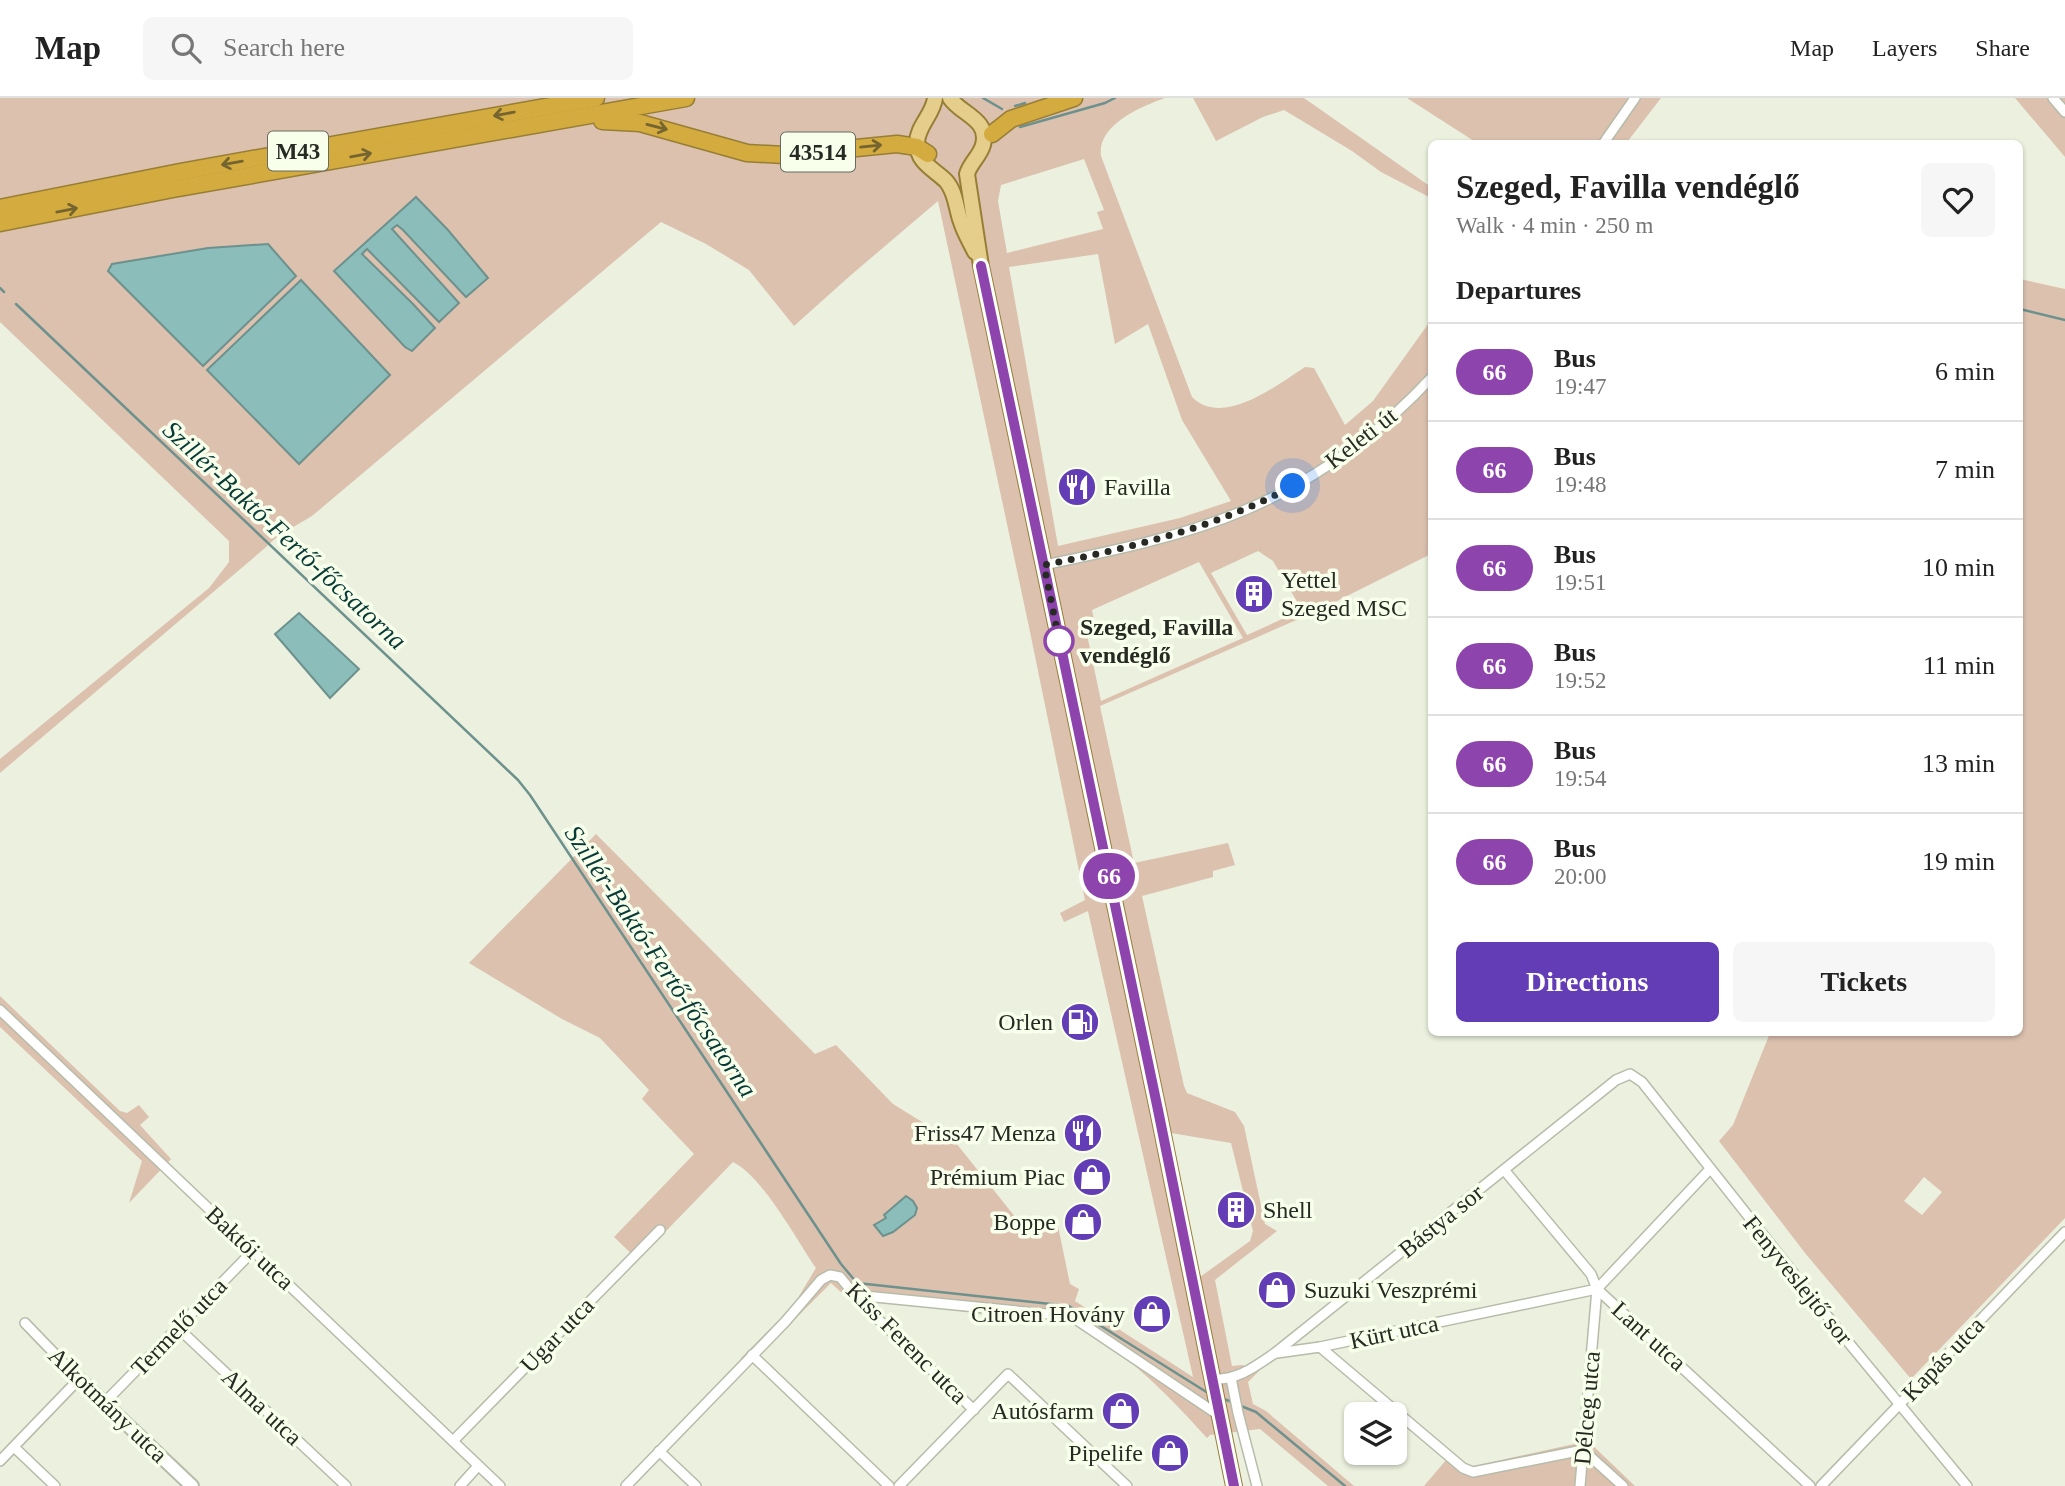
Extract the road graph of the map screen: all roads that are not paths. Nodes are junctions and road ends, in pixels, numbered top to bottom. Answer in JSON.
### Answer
{"nodes":[{"id":1,"x":569,"y":98,"type":"edge"},
{"id":2,"x":596,"y":98,"type":"edge"},
{"id":3,"x":686,"y":98,"type":"edge"},
{"id":4,"x":934,"y":98,"type":"edge"},
{"id":5,"x":941,"y":98,"type":"edge"},
{"id":6,"x":950,"y":98,"type":"edge"},
{"id":7,"x":960,"y":98,"type":"edge"},
{"id":8,"x":1074,"y":98,"type":"edge"},
{"id":9,"x":1636,"y":98,"type":"edge"},
{"id":10,"x":2053,"y":98,"type":"edge"},
{"id":11,"x":536,"y":108,"type":"junction"},
{"id":12,"x":2065,"y":113,"type":"edge"},
{"id":13,"x":516,"y":128,"type":"junction"},
{"id":14,"x":992,"y":134,"type":"junction"},
{"id":15,"x":1606,"y":140,"type":"edge"},
{"id":16,"x":922,"y":150,"type":"junction"},
{"id":17,"x":972,"y":169,"type":"junction"},
{"id":18,"x":949,"y":172,"type":"junction"},
{"id":19,"x":0,"y":208,"type":"edge"},
{"id":20,"x":0,"y":223,"type":"edge"},
{"id":21,"x":981,"y":266,"type":"junction"},
{"id":22,"x":1428,"y":381,"type":"edge"},
{"id":23,"x":1044,"y":565,"type":"junction"},
{"id":24,"x":0,"y":1010,"type":"edge"},
{"id":25,"x":1630,"y":1074,"type":"joint"},
{"id":26,"x":1710,"y":1169,"type":"junction"},
{"id":27,"x":1505,"y":1171,"type":"junction"},
{"id":28,"x":660,"y":1230,"type":"dead end"},
{"id":29,"x":2065,"y":1232,"type":"edge"},
{"id":30,"x":253,"y":1251,"type":"junction"},
{"id":31,"x":1597,"y":1289,"type":"junction"},
{"id":32,"x":855,"y":1295,"type":"junction"},
{"id":33,"x":25,"y":1323,"type":"dead end"},
{"id":34,"x":178,"y":1328,"type":"junction"},
{"id":35,"x":1302,"y":1332,"type":"junction"},
{"id":36,"x":1318,"y":1348,"type":"junction"},
{"id":37,"x":1275,"y":1353,"type":"junction"},
{"id":38,"x":752,"y":1355,"type":"junction"},
{"id":39,"x":1231,"y":1378,"type":"junction"},
{"id":40,"x":79,"y":1379,"type":"junction"},
{"id":41,"x":1213,"y":1382,"type":"junction"},
{"id":42,"x":104,"y":1402,"type":"junction"},
{"id":43,"x":1899,"y":1405,"type":"junction"},
{"id":44,"x":974,"y":1409,"type":"junction"},
{"id":45,"x":1219,"y":1411,"type":"junction"},
{"id":46,"x":453,"y":1441,"type":"junction"},
{"id":47,"x":14,"y":1447,"type":"junction"},
{"id":48,"x":1583,"y":1450,"type":"junction"},
{"id":49,"x":659,"y":1451,"type":"junction"},
{"id":50,"x":0,"y":1461,"type":"edge"},
{"id":51,"x":478,"y":1466,"type":"junction"},
{"id":52,"x":55,"y":1486,"type":"edge"},
{"id":53,"x":192,"y":1486,"type":"edge"},
{"id":54,"x":346,"y":1486,"type":"edge"},
{"id":55,"x":460,"y":1486,"type":"edge"},
{"id":56,"x":500,"y":1486,"type":"edge"},
{"id":57,"x":626,"y":1486,"type":"edge"},
{"id":58,"x":696,"y":1486,"type":"edge"},
{"id":59,"x":889,"y":1486,"type":"edge"},
{"id":60,"x":899,"y":1486,"type":"edge"},
{"id":61,"x":1127,"y":1486,"type":"edge"},
{"id":62,"x":1234,"y":1486,"type":"edge"},
{"id":63,"x":1257,"y":1486,"type":"edge"},
{"id":64,"x":1580,"y":1486,"type":"edge"},
{"id":65,"x":1623,"y":1486,"type":"edge"},
{"id":66,"x":1810,"y":1486,"type":"edge"},
{"id":67,"x":1821,"y":1486,"type":"edge"},
{"id":68,"x":1967,"y":1486,"type":"edge"}],
"edges":[{"from":1,"to":11,"type":"highway"},
{"from":2,"to":11,"type":"highway","number":"M43"},
{"from":3,"to":13,"type":"highway","number":"M43"},
{"from":4,"to":16,"type":"main road"},
{"from":5,"to":16,"type":"main road"},
{"from":6,"to":17,"type":"main road"},
{"from":7,"to":14,"type":"main road"},
{"from":8,"to":14,"type":"highway"},
{"from":9,"to":15,"type":"street"},
{"from":10,"to":12,"type":"street"},
{"from":11,"to":19,"type":"highway","number":"M43","one_way":true},
{"from":13,"to":16,"type":"highway","number":"43514","one_way":true},
{"from":20,"to":13,"type":"highway","number":"M43","one_way":true},
{"from":14,"to":17,"type":"main road"},
{"from":16,"to":18,"type":"main road"},
{"from":16,"to":21,"type":"main road"},
{"from":17,"to":18,"type":"main road"},
{"from":17,"to":21,"type":"main road"},
{"from":18,"to":21,"type":"main road"},
{"from":21,"to":23,"type":"main road"},
{"from":22,"to":23,"type":"street","name":"Keleti út"},
{"from":23,"to":41,"type":"main road"},
{"from":24,"to":30,"type":"street","name":"Baktói utca"},
{"from":25,"to":26,"type":"street","name":"Fenyveslejtő sor"},
{"from":25,"to":27,"type":"street","name":"Bástya sor"},
{"from":26,"to":31,"type":"street"},
{"from":26,"to":43,"type":"street","name":"Fenyveslejtő sor"},
{"from":27,"to":31,"type":"street","name":"Lant utca"},
{"from":27,"to":35,"type":"street","name":"Bástya sor"},
{"from":28,"to":46,"type":"street","name":"Ugar utca"},
{"from":29,"to":43,"type":"street","name":"Kapás utca"},
{"from":30,"to":34,"type":"street","name":"Termelő utca"},
{"from":30,"to":46,"type":"street","name":"Baktói utca"},
{"from":31,"to":36,"type":"street","name":"Kürt utca"},
{"from":31,"to":48,"type":"street","name":"Délceg utca"},
{"from":31,"to":66,"type":"street","name":"Lant utca"},
{"from":32,"to":38,"type":"street","name":"Kiss Ferenc utca"},
{"from":32,"to":44,"type":"street","name":"Kiss Ferenc utca"},
{"from":32,"to":45,"type":"street"},
{"from":33,"to":40,"type":"street","name":"Alkotmány utca"},
{"from":34,"to":42,"type":"street","name":"Termelő utca"},
{"from":34,"to":54,"type":"street","name":"Alma utca"},
{"from":35,"to":36,"type":"street"},
{"from":35,"to":37,"type":"street","name":"Bástya sor"},
{"from":36,"to":37,"type":"street","name":"Kürt utca"},
{"from":36,"to":48,"type":"street"},
{"from":37,"to":39,"type":"street","name":"Bástya sor"},
{"from":38,"to":49,"type":"street"},
{"from":38,"to":59,"type":"street"},
{"from":39,"to":41,"type":"street","name":"Bástya sor"},
{"from":39,"to":63,"type":"street"},
{"from":40,"to":42,"type":"street","name":"Alkotmány utca"},
{"from":40,"to":47,"type":"street"},
{"from":41,"to":45,"type":"main road"},
{"from":42,"to":53,"type":"street","name":"Alkotmány utca"},
{"from":43,"to":67,"type":"street","name":"Kapás utca"},
{"from":43,"to":68,"type":"street","name":"Fenyveslejtő sor"},
{"from":44,"to":60,"type":"street"},
{"from":44,"to":61,"type":"street"},
{"from":45,"to":62,"type":"main road"},
{"from":46,"to":51,"type":"street","name":"Baktói utca"},
{"from":47,"to":50,"type":"street"},
{"from":47,"to":52,"type":"street"},
{"from":48,"to":64,"type":"street","name":"Délceg utca"},
{"from":48,"to":65,"type":"street"},
{"from":49,"to":57,"type":"street"},
{"from":49,"to":58,"type":"street"},
{"from":51,"to":55,"type":"street"},
{"from":51,"to":56,"type":"street","name":"Baktói utca"}]}
